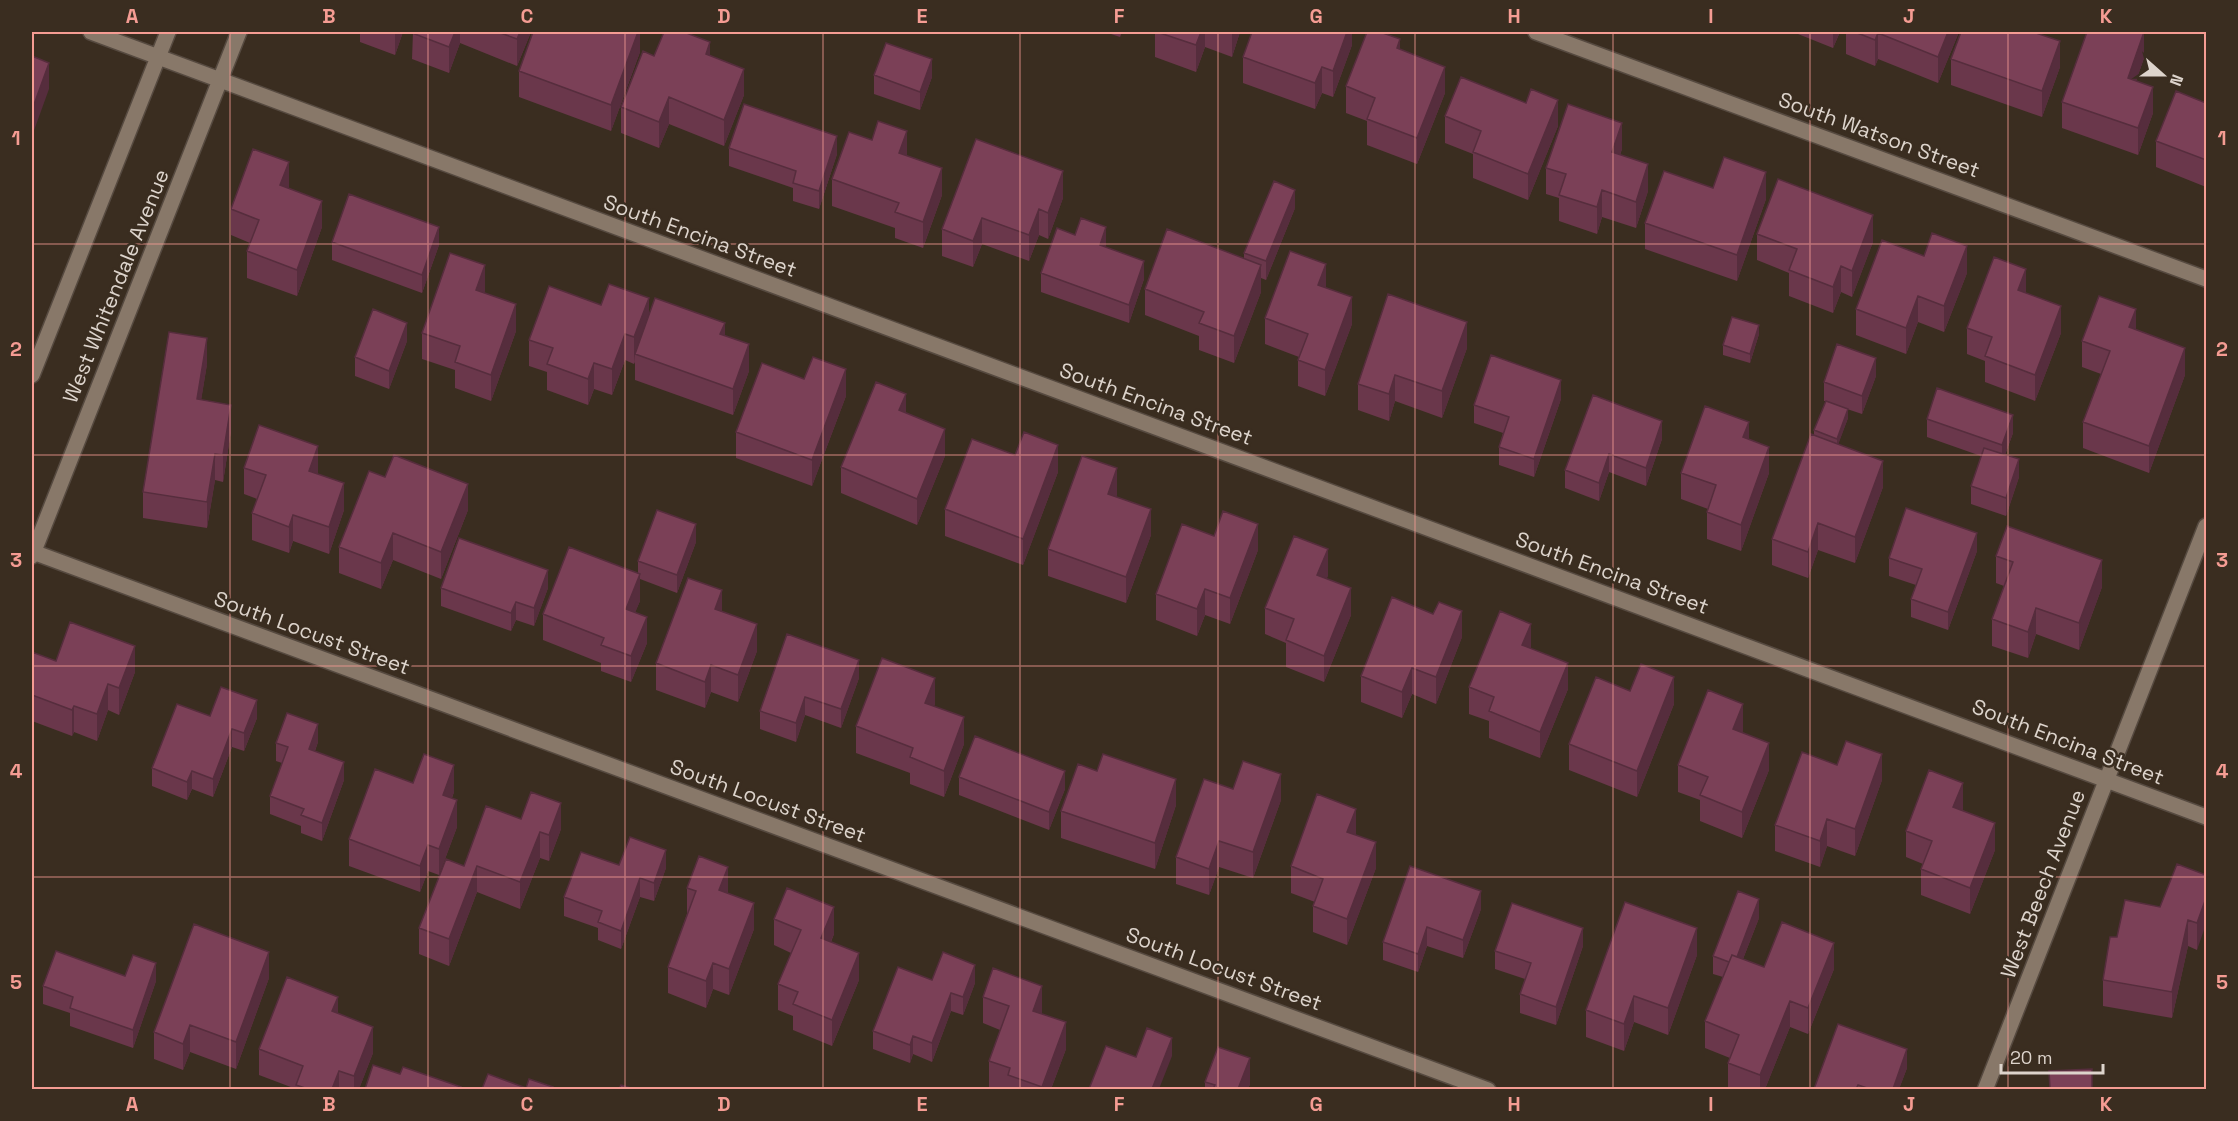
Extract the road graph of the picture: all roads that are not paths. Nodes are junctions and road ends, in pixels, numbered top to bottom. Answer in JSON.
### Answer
{"nodes":[{"id":1,"x":91,"y":32,"type":"edge"},
{"id":2,"x":168,"y":32,"type":"edge"},
{"id":3,"x":239,"y":32,"type":"edge"},
{"id":4,"x":1536,"y":32,"type":"edge"},
{"id":5,"x":158,"y":57,"type":"junction"},
{"id":6,"x":219,"y":81,"type":"junction"},
{"id":7,"x":2206,"y":279,"type":"edge"},
{"id":8,"x":32,"y":375,"type":"edge"},
{"id":9,"x":2206,"y":526,"type":"edge"},
{"id":10,"x":32,"y":554,"type":"edge"},
{"id":11,"x":2107,"y":779,"type":"junction"},
{"id":12,"x":2206,"y":817,"type":"edge"},
{"id":13,"x":1488,"y":1089,"type":"edge"},
{"id":14,"x":1985,"y":1089,"type":"edge"}],
"edges":[{"from":1,"to":5,"type":"street","name":"South Encina Street"},
{"from":2,"to":5,"type":"street"},
{"from":3,"to":6,"type":"street","name":"West Whitendale Avenue"},
{"from":4,"to":7,"type":"street","name":"South Watson Street"},
{"from":5,"to":6,"type":"street","name":"South Encina Street"},
{"from":5,"to":8,"type":"street"},
{"from":6,"to":10,"type":"street","name":"West Whitendale Avenue"},
{"from":6,"to":11,"type":"street","name":"South Encina Street"},
{"from":9,"to":11,"type":"street","name":"West Beech Avenue"},
{"from":10,"to":13,"type":"street","name":"South Locust Street"},
{"from":11,"to":12,"type":"street","name":"South Encina Street"},
{"from":11,"to":14,"type":"street","name":"West Beech Avenue"}]}
